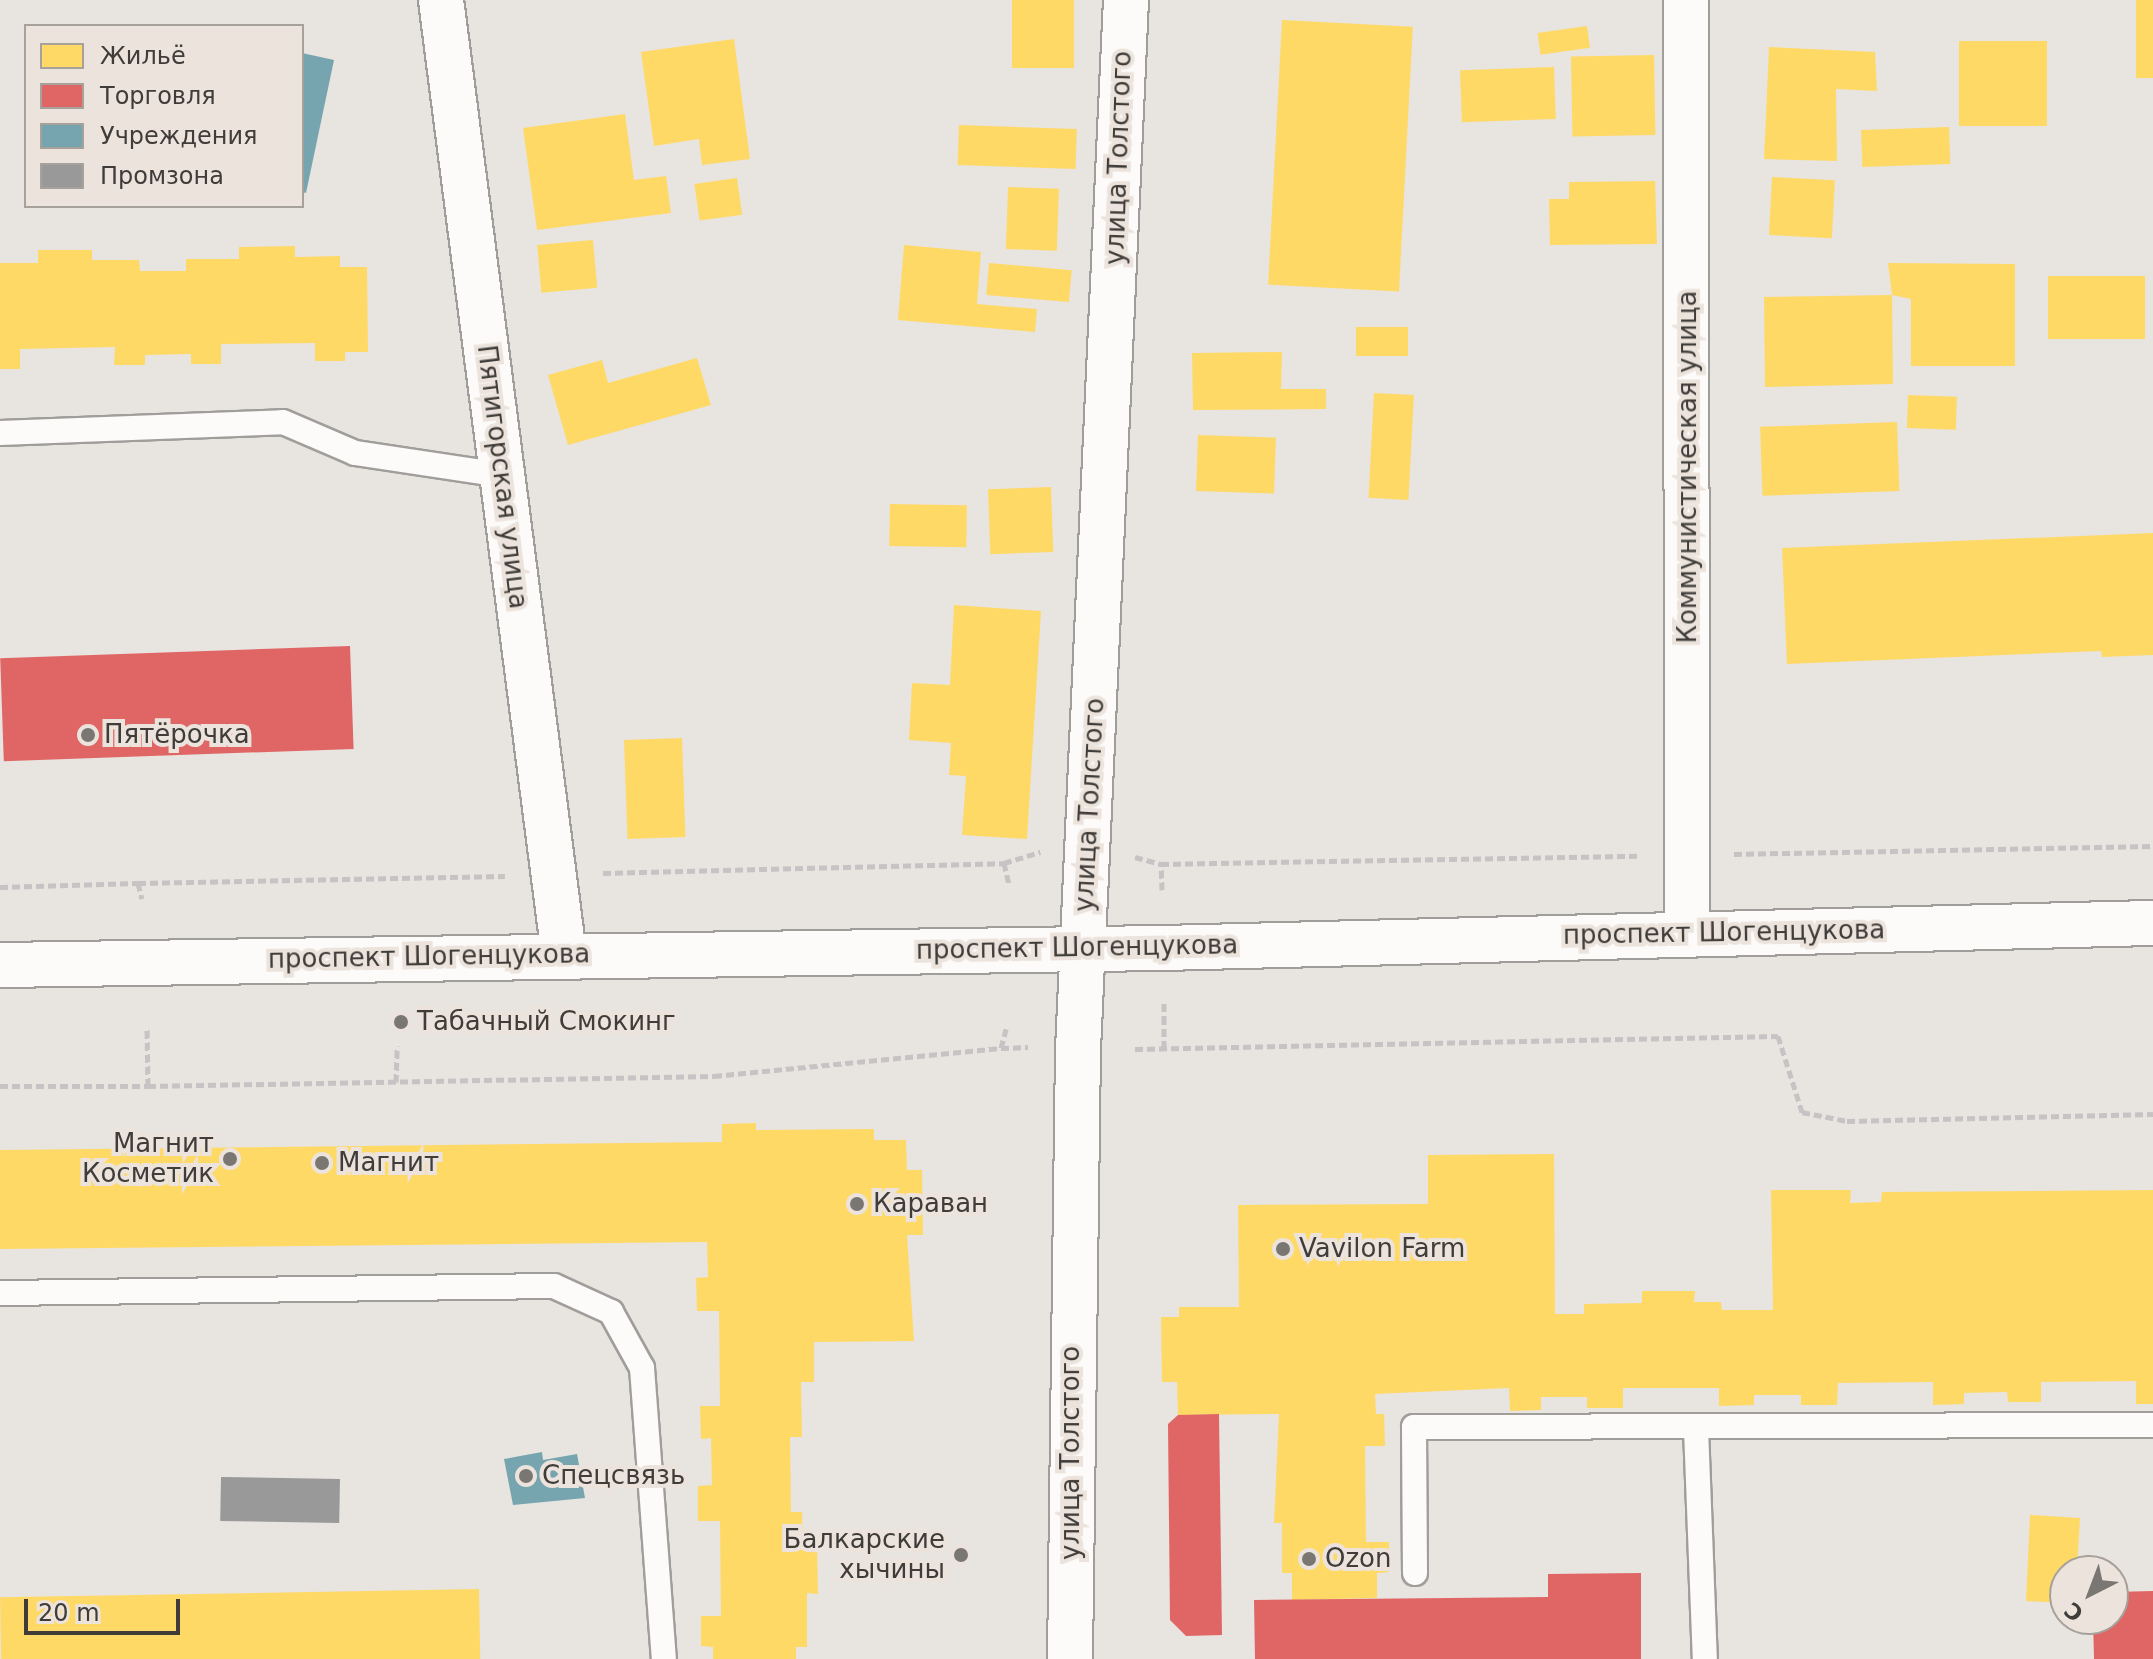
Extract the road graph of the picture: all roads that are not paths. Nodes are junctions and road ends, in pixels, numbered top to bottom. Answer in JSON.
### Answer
{"nodes":[{"id":1,"x":441,"y":0,"type":"edge"},
{"id":2,"x":1126,"y":0,"type":"edge"},
{"id":3,"x":1686,"y":0,"type":"edge"},
{"id":4,"x":0,"y":433,"type":"edge"},
{"id":5,"x":502,"y":475,"type":"junction"},
{"id":6,"x":2153,"y":923,"type":"edge"},
{"id":7,"x":1687,"y":934,"type":"junction"},
{"id":8,"x":1082,"y":948,"type":"junction"},
{"id":9,"x":564,"y":955,"type":"junction"},
{"id":10,"x":0,"y":965,"type":"edge"},
{"id":11,"x":0,"y":1293,"type":"edge"},
{"id":12,"x":2153,"y":1425,"type":"edge"},
{"id":13,"x":1696,"y":1429,"type":"junction"},
{"id":14,"x":1415,"y":1573,"type":"dead end"},
{"id":15,"x":664,"y":1659,"type":"edge"},
{"id":16,"x":1070,"y":1659,"type":"edge"},
{"id":17,"x":1705,"y":1659,"type":"edge"}],
"edges":[{"from":1,"to":5,"type":"street","name":"Пятигорская улица"},
{"from":2,"to":8,"type":"street","name":"улица Толстого"},
{"from":3,"to":7,"type":"street","name":"Коммунистическая улица"},
{"from":4,"to":5,"type":"lane"},
{"from":5,"to":9,"type":"street","name":"Пятигорская улица"},
{"from":6,"to":7,"type":"street","name":"проспект Шогенцукова"},
{"from":7,"to":8,"type":"street","name":"проспект Шогенцукова"},
{"from":8,"to":9,"type":"street","name":"проспект Шогенцукова"},
{"from":8,"to":16,"type":"street","name":"улица Толстого"},
{"from":9,"to":10,"type":"street","name":"проспект Шогенцукова"},
{"from":11,"to":15,"type":"lane"},
{"from":12,"to":13,"type":"lane"},
{"from":13,"to":14,"type":"lane"},
{"from":13,"to":17,"type":"lane"}]}
